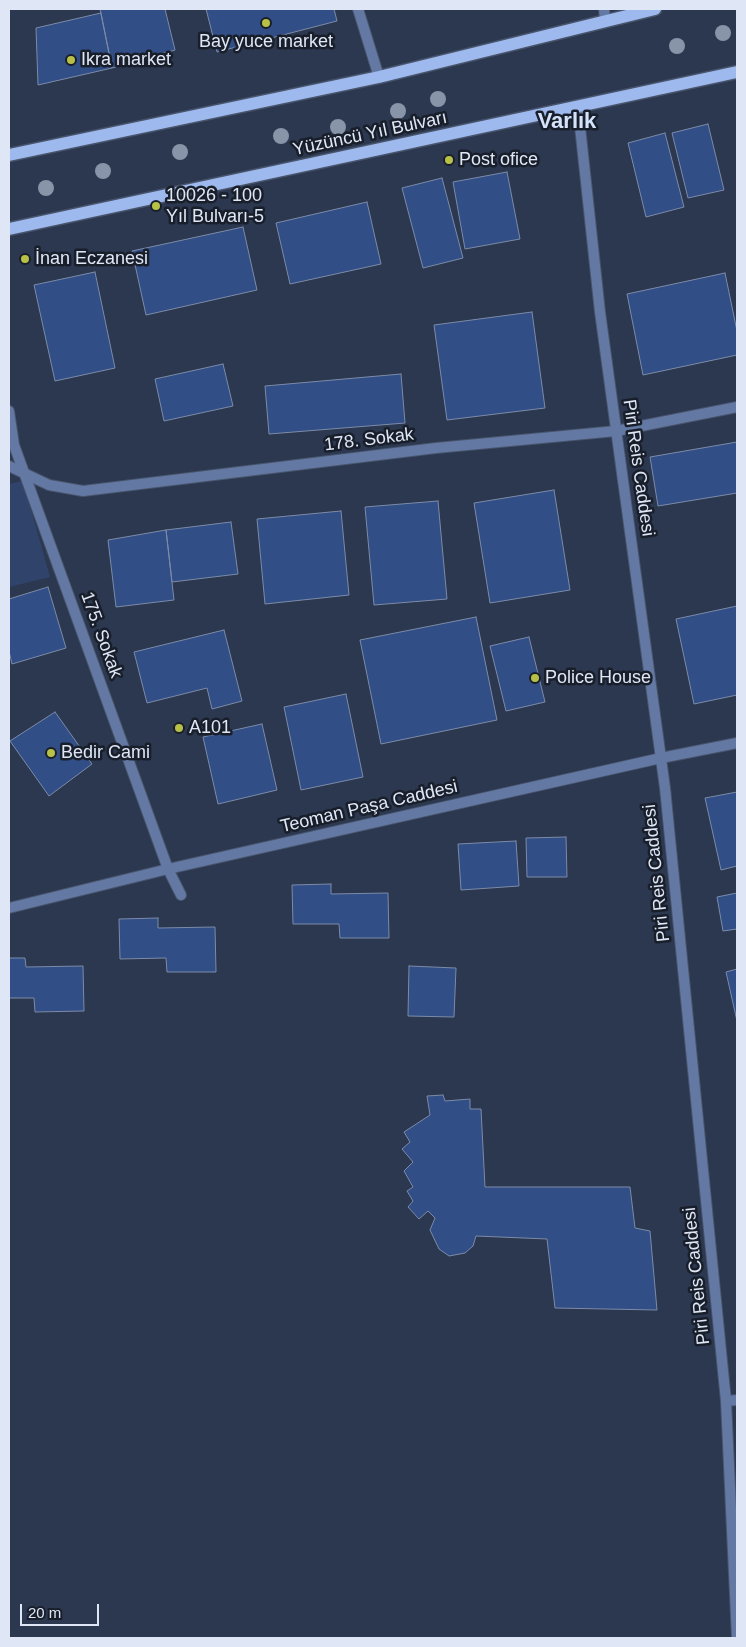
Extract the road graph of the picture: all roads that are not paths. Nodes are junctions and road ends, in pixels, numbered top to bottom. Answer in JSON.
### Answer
{"nodes":[{"id":1,"x":358,"y":9,"type":"edge"},
{"id":2,"x":655,"y":9,"type":"edge"},
{"id":3,"x":605,"y":14,"type":"edge"},
{"id":4,"x":737,"y":72,"type":"edge"},
{"id":5,"x":379,"y":77,"type":"junction"},
{"id":6,"x":578,"y":108,"type":"junction"},
{"id":7,"x":9,"y":155,"type":"edge"},
{"id":8,"x":9,"y":229,"type":"edge"},
{"id":9,"x":737,"y":407,"type":"edge"},
{"id":10,"x":9,"y":411,"type":"edge"},
{"id":11,"x":616,"y":431,"type":"junction"},
{"id":12,"x":9,"y":466,"type":"edge"},
{"id":13,"x":26,"y":475,"type":"junction"},
{"id":14,"x":737,"y":743,"type":"edge"},
{"id":15,"x":661,"y":758,"type":"junction"},
{"id":16,"x":168,"y":869,"type":"junction"},
{"id":17,"x":181,"y":895,"type":"dead end"},
{"id":18,"x":9,"y":908,"type":"edge"},
{"id":19,"x":737,"y":1400,"type":"edge"},
{"id":20,"x":726,"y":1401,"type":"junction"},
{"id":21,"x":737,"y":1638,"type":"edge"}],
"edges":[{"from":1,"to":5,"type":"street"},
{"from":2,"to":3,"type":"main road"},
{"from":3,"to":5,"type":"main road"},
{"from":4,"to":6,"type":"main road","name":"Yüzüncü Yıl Bulvarı"},
{"from":5,"to":7,"type":"main road"},
{"from":6,"to":8,"type":"main road","name":"Yüzüncü Yıl Bulvarı"},
{"from":6,"to":11,"type":"street","name":"Piri Reis Caddesi"},
{"from":9,"to":11,"type":"street","name":"178. Sokak"},
{"from":10,"to":13,"type":"street","name":"175. Sokak"},
{"from":11,"to":13,"type":"street","name":"178. Sokak"},
{"from":11,"to":15,"type":"street","name":"Piri Reis Caddesi"},
{"from":12,"to":13,"type":"street","name":"178. Sokak"},
{"from":13,"to":16,"type":"street","name":"175. Sokak"},
{"from":14,"to":15,"type":"street","name":"Teoman Paşa Caddesi"},
{"from":15,"to":16,"type":"street","name":"Teoman Paşa Caddesi"},
{"from":15,"to":20,"type":"street","name":"Piri Reis Caddesi"},
{"from":16,"to":17,"type":"street","name":"175. Sokak"},
{"from":16,"to":18,"type":"street","name":"Teoman Paşa Caddesi"},
{"from":19,"to":20,"type":"street"},
{"from":20,"to":21,"type":"street","name":"Piri Reis Caddesi"}]}
